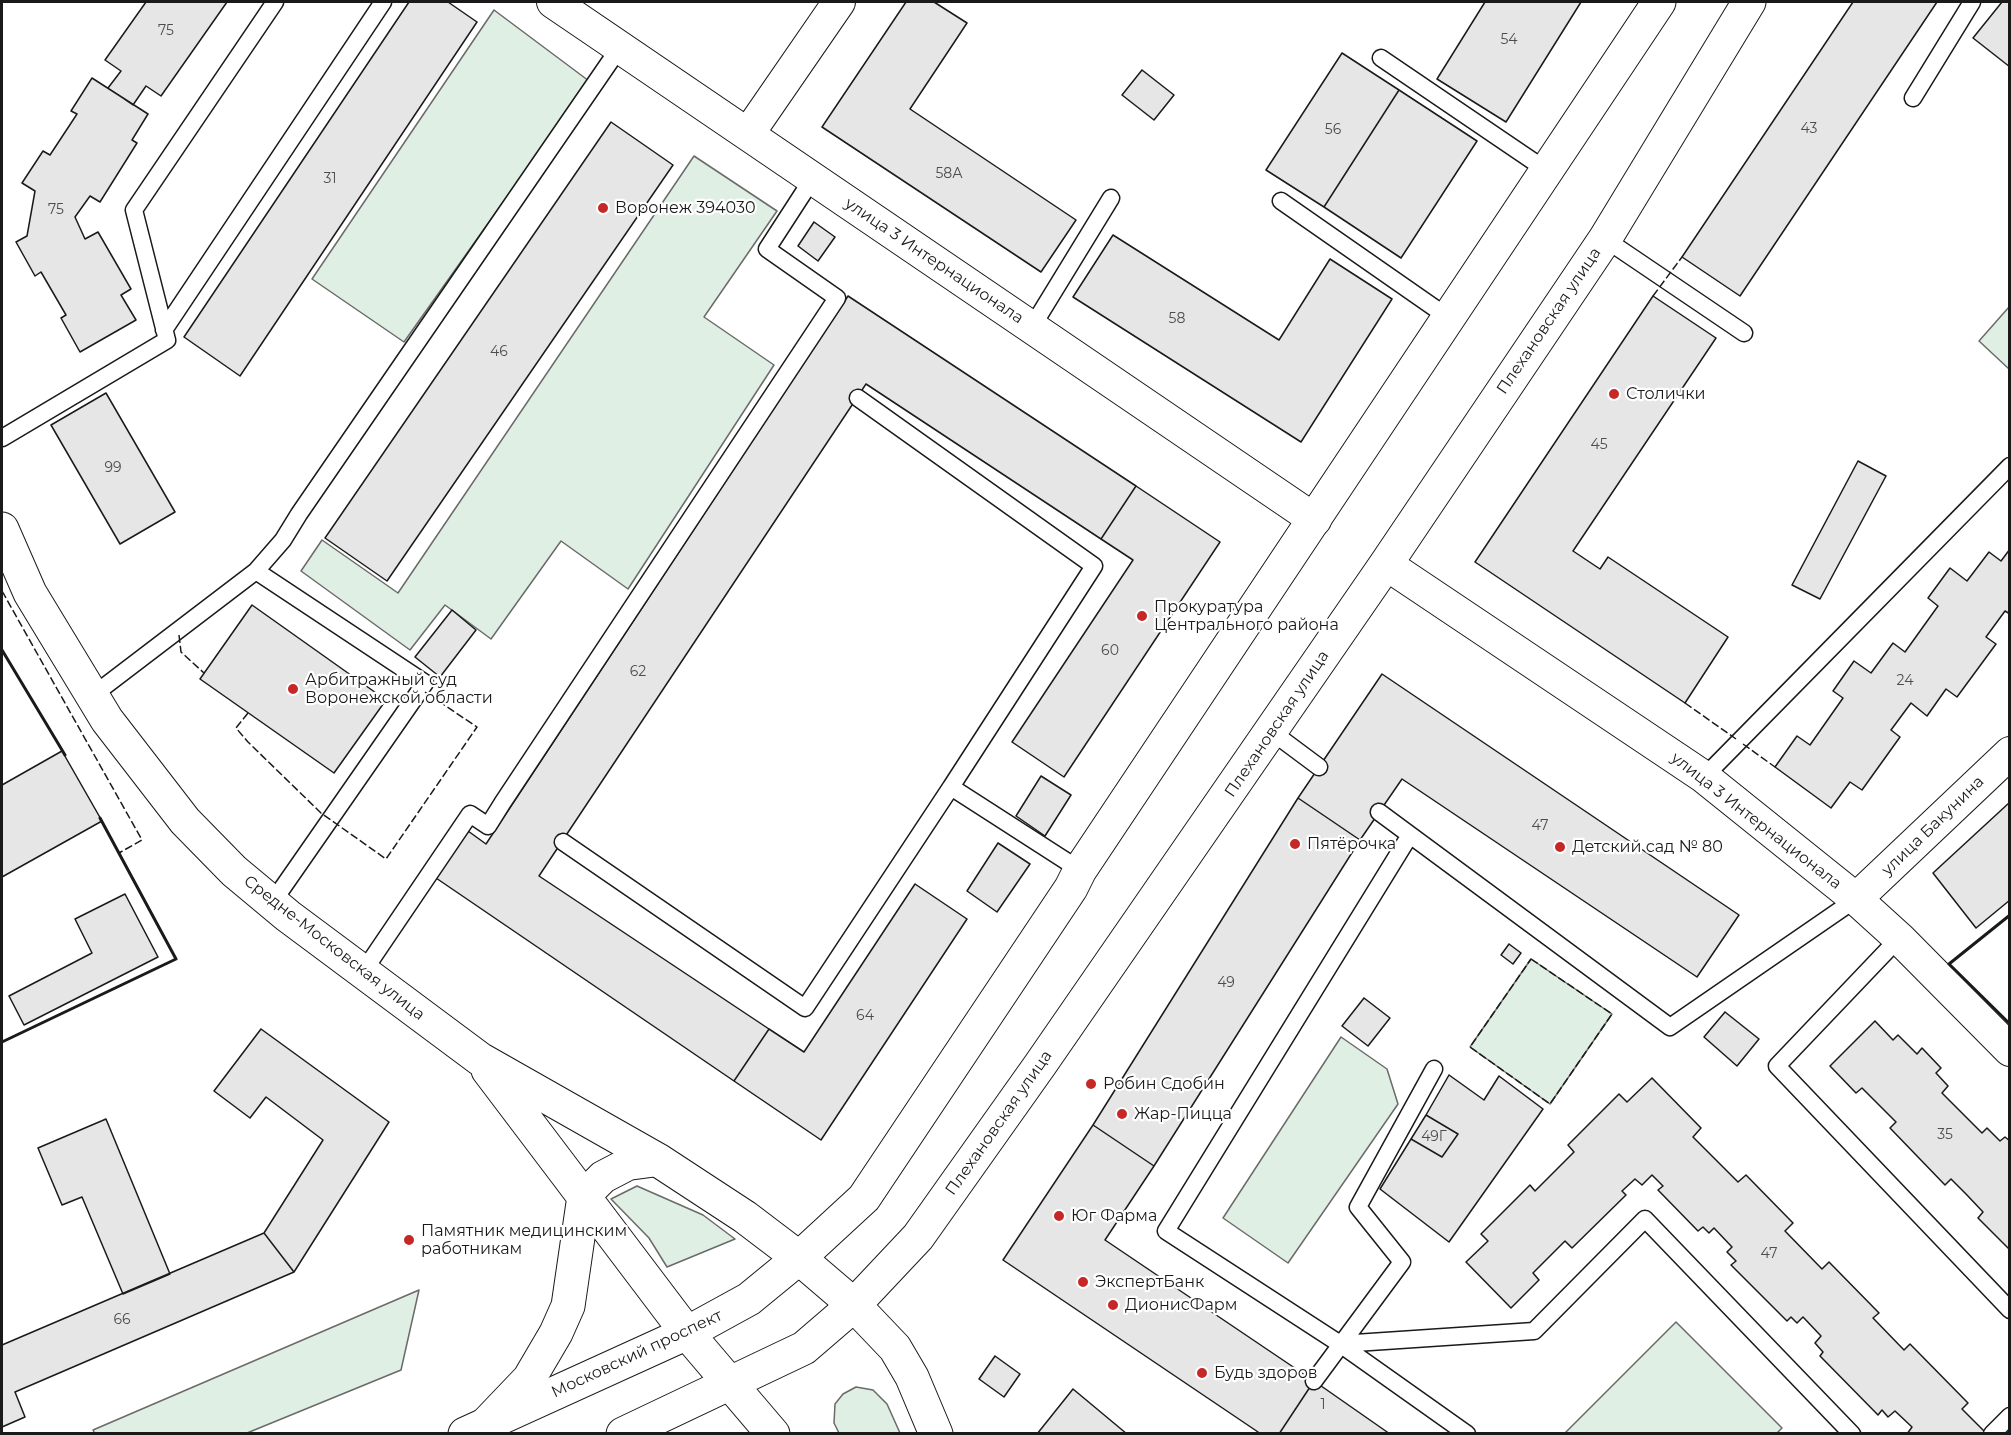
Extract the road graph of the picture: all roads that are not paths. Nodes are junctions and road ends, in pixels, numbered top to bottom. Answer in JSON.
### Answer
{"nodes":[{"id":1,"x":275,"y":2,"type":"edge"},
{"id":2,"x":383,"y":2,"type":"edge"},
{"id":3,"x":553,"y":2,"type":"edge"},
{"id":4,"x":839,"y":2,"type":"edge"},
{"id":5,"x":1659,"y":2,"type":"edge"},
{"id":6,"x":1749,"y":2,"type":"edge"},
{"id":7,"x":1972,"y":2,"type":"edge"},
{"id":8,"x":620,"y":47,"type":"junction"},
{"id":9,"x":1381,"y":58,"type":"dead end"},
{"id":10,"x":1913,"y":98,"type":"dead end"},
{"id":11,"x":748,"y":134,"type":"junction"},
{"id":12,"x":1546,"y":171,"type":"junction"},
{"id":13,"x":813,"y":178,"type":"junction"},
{"id":14,"x":1111,"y":198,"type":"dead end"},
{"id":15,"x":1281,"y":201,"type":"dead end"},
{"id":16,"x":1605,"y":239,"type":"junction"},
{"id":17,"x":1449,"y":318,"type":"junction"},
{"id":18,"x":1032,"y":327,"type":"junction"},
{"id":19,"x":164,"y":330,"type":"junction"},
{"id":20,"x":1744,"y":333,"type":"dead end"},
{"id":21,"x":858,"y":398,"type":"dead end"},
{"id":22,"x":2,"y":438,"type":"edge"},
{"id":23,"x":2010,"y":466,"type":"edge"},
{"id":24,"x":1315,"y":520,"type":"junction"},
{"id":25,"x":2,"y":529,"type":"edge"},
{"id":26,"x":1386,"y":564,"type":"junction"},
{"id":27,"x":256,"y":571,"type":"junction"},
{"id":28,"x":92,"y":696,"type":"junction"},
{"id":29,"x":1272,"y":732,"type":"junction"},
{"id":30,"x":2010,"y":753,"type":"edge"},
{"id":31,"x":1319,"y":767,"type":"dead end"},
{"id":32,"x":1704,"y":777,"type":"junction"},
{"id":33,"x":951,"y":787,"type":"junction"},
{"id":34,"x":1379,"y":812,"type":"dead end"},
{"id":35,"x":1410,"y":835,"type":"junction"},
{"id":36,"x":563,"y":842,"type":"dead end"},
{"id":37,"x":1080,"y":870,"type":"junction"},
{"id":38,"x":1856,"y":900,"type":"junction"},
{"id":39,"x":272,"y":903,"type":"junction"},
{"id":40,"x":1899,"y":938,"type":"junction"},
{"id":41,"x":363,"y":972,"type":"junction"},
{"id":42,"x":2010,"y":1050,"type":"edge"},
{"id":43,"x":480,"y":1059,"type":"junction"},
{"id":44,"x":1434,"y":1069,"type":"dead end"},
{"id":45,"x":658,"y":1160,"type":"junction"},
{"id":46,"x":584,"y":1196,"type":"junction"},
{"id":47,"x":799,"y":1258,"type":"junction"},
{"id":48,"x":854,"y":1305,"type":"junction"},
{"id":49,"x":2010,"y":1310,"type":"edge"},
{"id":50,"x":687,"y":1333,"type":"junction"},
{"id":51,"x":1340,"y":1344,"type":"junction"},
{"id":52,"x":1314,"y":1381,"type":"dead end"},
{"id":53,"x":730,"y":1384,"type":"junction"},
{"id":54,"x":2010,"y":1416,"type":"edge"},
{"id":55,"x":475,"y":1429,"type":"edge"},
{"id":56,"x":624,"y":1434,"type":"edge"},
{"id":57,"x":773,"y":1434,"type":"edge"},
{"id":58,"x":936,"y":1434,"type":"edge"},
{"id":59,"x":1467,"y":1434,"type":"edge"},
{"id":60,"x":1852,"y":1434,"type":"edge"},
{"id":61,"x":1992,"y":1434,"type":"edge"}],
"edges":[{"from":1,"to":19,"type":"lane"},
{"from":2,"to":19,"type":"lane"},
{"from":3,"to":8,"type":"street","name":"улица 3 Интернационала"},
{"from":4,"to":11,"type":"street"},
{"from":5,"to":12,"type":"main road"},
{"from":6,"to":16,"type":"main road","name":"Плехановская улица"},
{"from":7,"to":10,"type":"lane"},
{"from":8,"to":11,"type":"street","name":"улица 3 Интернационала"},
{"from":8,"to":27,"type":"lane"},
{"from":9,"to":12,"type":"lane"},
{"from":11,"to":13,"type":"street","name":"улица 3 Интернационала"},
{"from":12,"to":17,"type":"main road"},
{"from":13,"to":18,"type":"street","name":"улица 3 Интернационала"},
{"from":13,"to":41,"type":"lane"},
{"from":14,"to":18,"type":"lane"},
{"from":15,"to":17,"type":"lane"},
{"from":16,"to":20,"type":"lane"},
{"from":16,"to":26,"type":"main road","name":"Плехановская улица"},
{"from":17,"to":24,"type":"main road"},
{"from":18,"to":24,"type":"street","name":"улица 3 Интернационала"},
{"from":19,"to":22,"type":"lane"},
{"from":21,"to":33,"type":"lane"},
{"from":23,"to":32,"type":"lane"},
{"from":24,"to":37,"type":"main road"},
{"from":25,"to":28,"type":"main road","name":"Средне-Московская улица"},
{"from":26,"to":29,"type":"main road","name":"Плехановская улица"},
{"from":26,"to":32,"type":"street","name":"улица 3 Интернационала"},
{"from":27,"to":28,"type":"lane"},
{"from":27,"to":39,"type":"lane"},
{"from":28,"to":39,"type":"main road","name":"Средне-Московская улица"},
{"from":29,"to":31,"type":"lane"},
{"from":29,"to":48,"type":"main road","name":"Плехановская улица"},
{"from":30,"to":38,"type":"street","name":"улица Бакунина"},
{"from":32,"to":38,"type":"street","name":"улица 3 Интернационала"},
{"from":33,"to":36,"type":"lane"},
{"from":33,"to":37,"type":"lane"},
{"from":34,"to":35,"type":"lane"},
{"from":35,"to":38,"type":"lane"},
{"from":35,"to":51,"type":"lane"},
{"from":37,"to":47,"type":"main road"},
{"from":38,"to":40,"type":"street","name":"улица 3 Интернационала"},
{"from":39,"to":41,"type":"main road","name":"Средне-Московская улица"},
{"from":40,"to":42,"type":"street","name":"улица 3 Интернационала"},
{"from":40,"to":49,"type":"lane"},
{"from":41,"to":43,"type":"main road","name":"Средне-Московская улица"},
{"from":43,"to":45,"type":"main road","name":"Средне-Московская улица"},
{"from":43,"to":46,"type":"main road","name":"Средне-Московская улица"},
{"from":44,"to":51,"type":"lane"},
{"from":45,"to":46,"type":"street"},
{"from":45,"to":47,"type":"main road","name":"Средне-Московская улица"},
{"from":46,"to":50,"type":"main road","name":"Средне-Московская улица"},
{"from":46,"to":55,"type":"main road"},
{"from":47,"to":48,"type":"main road","name":"Средне-Московская улица"},
{"from":47,"to":50,"type":"main road","name":"Московский проспект"},
{"from":48,"to":53,"type":"main road"},
{"from":48,"to":58,"type":"main road","name":"Средне-Московская улица"},
{"from":50,"to":53,"type":"main road","name":"Средне-Московская улица"},
{"from":50,"to":55,"type":"main road","name":"Московский проспект"},
{"from":51,"to":52,"type":"lane"},
{"from":51,"to":59,"type":"lane"},
{"from":51,"to":60,"type":"lane"},
{"from":53,"to":56,"type":"main road"},
{"from":53,"to":57,"type":"main road","name":"Средне-Московская улица"},
{"from":54,"to":61,"type":"lane"}]}
